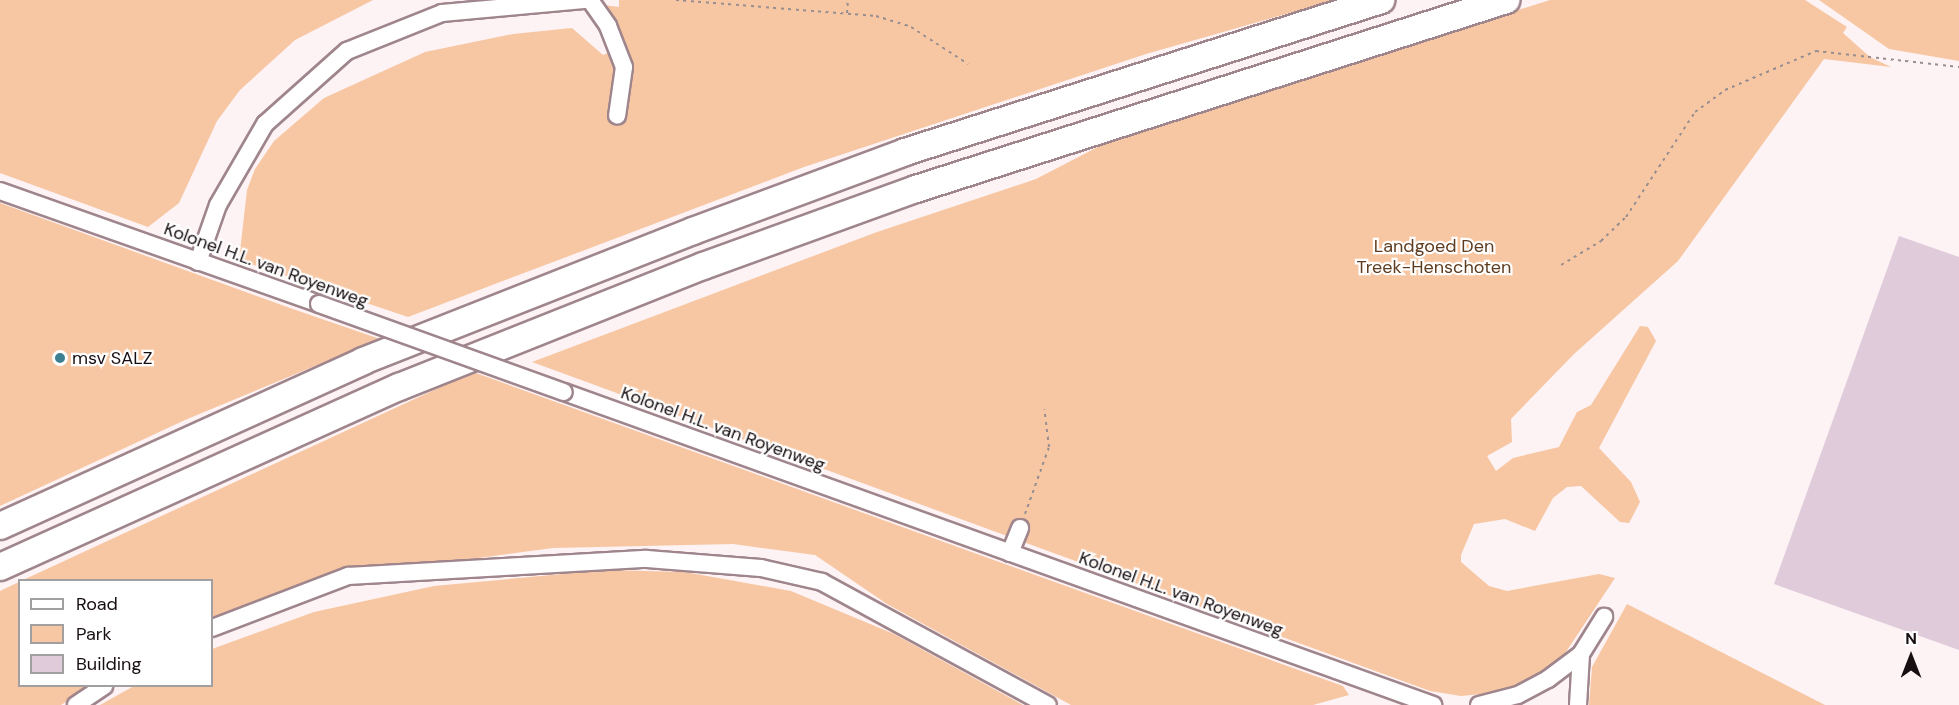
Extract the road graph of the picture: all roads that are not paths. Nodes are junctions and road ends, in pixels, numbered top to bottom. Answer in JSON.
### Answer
{"nodes":[{"id":1,"x":588,"y":0,"type":"edge"},
{"id":2,"x":1381,"y":0,"type":"edge"},
{"id":3,"x":1506,"y":0,"type":"edge"},
{"id":4,"x":617,"y":116,"type":"dead end"},
{"id":5,"x":0,"y":190,"type":"edge"},
{"id":6,"x":198,"y":262,"type":"junction"},
{"id":7,"x":0,"y":526,"type":"edge"},
{"id":8,"x":1020,"y":528,"type":"road end"},
{"id":9,"x":1010,"y":553,"type":"junction"},
{"id":10,"x":0,"y":567,"type":"edge"},
{"id":11,"x":1604,"y":618,"type":"dead end"},
{"id":12,"x":213,"y":628,"type":"edge"},
{"id":13,"x":1581,"y":654,"type":"junction"},
{"id":14,"x":103,"y":687,"type":"edge"},
{"id":15,"x":1422,"y":703,"type":"edge"},
{"id":16,"x":76,"y":705,"type":"edge"},
{"id":17,"x":1048,"y":705,"type":"edge"},
{"id":18,"x":1479,"y":705,"type":"edge"},
{"id":19,"x":1578,"y":705,"type":"edge"}],
"edges":[{"from":1,"to":4,"type":"street"},
{"from":1,"to":6,"type":"street"},
{"from":2,"to":7,"type":"highway"},
{"from":3,"to":10,"type":"highway"},
{"from":5,"to":6,"type":"street","name":"Kolonel H.L. van Royenweg"},
{"from":6,"to":9,"type":"street","name":"Kolonel H.L. van Royenweg","bridge":true},
{"from":8,"to":9,"type":"street"},
{"from":9,"to":15,"type":"street","name":"Kolonel H.L. van Royenweg"},
{"from":11,"to":13,"type":"street"},
{"from":12,"to":17,"type":"street"},
{"from":13,"to":18,"type":"street"},
{"from":13,"to":19,"type":"street"},
{"from":14,"to":16,"type":"street"}]}
